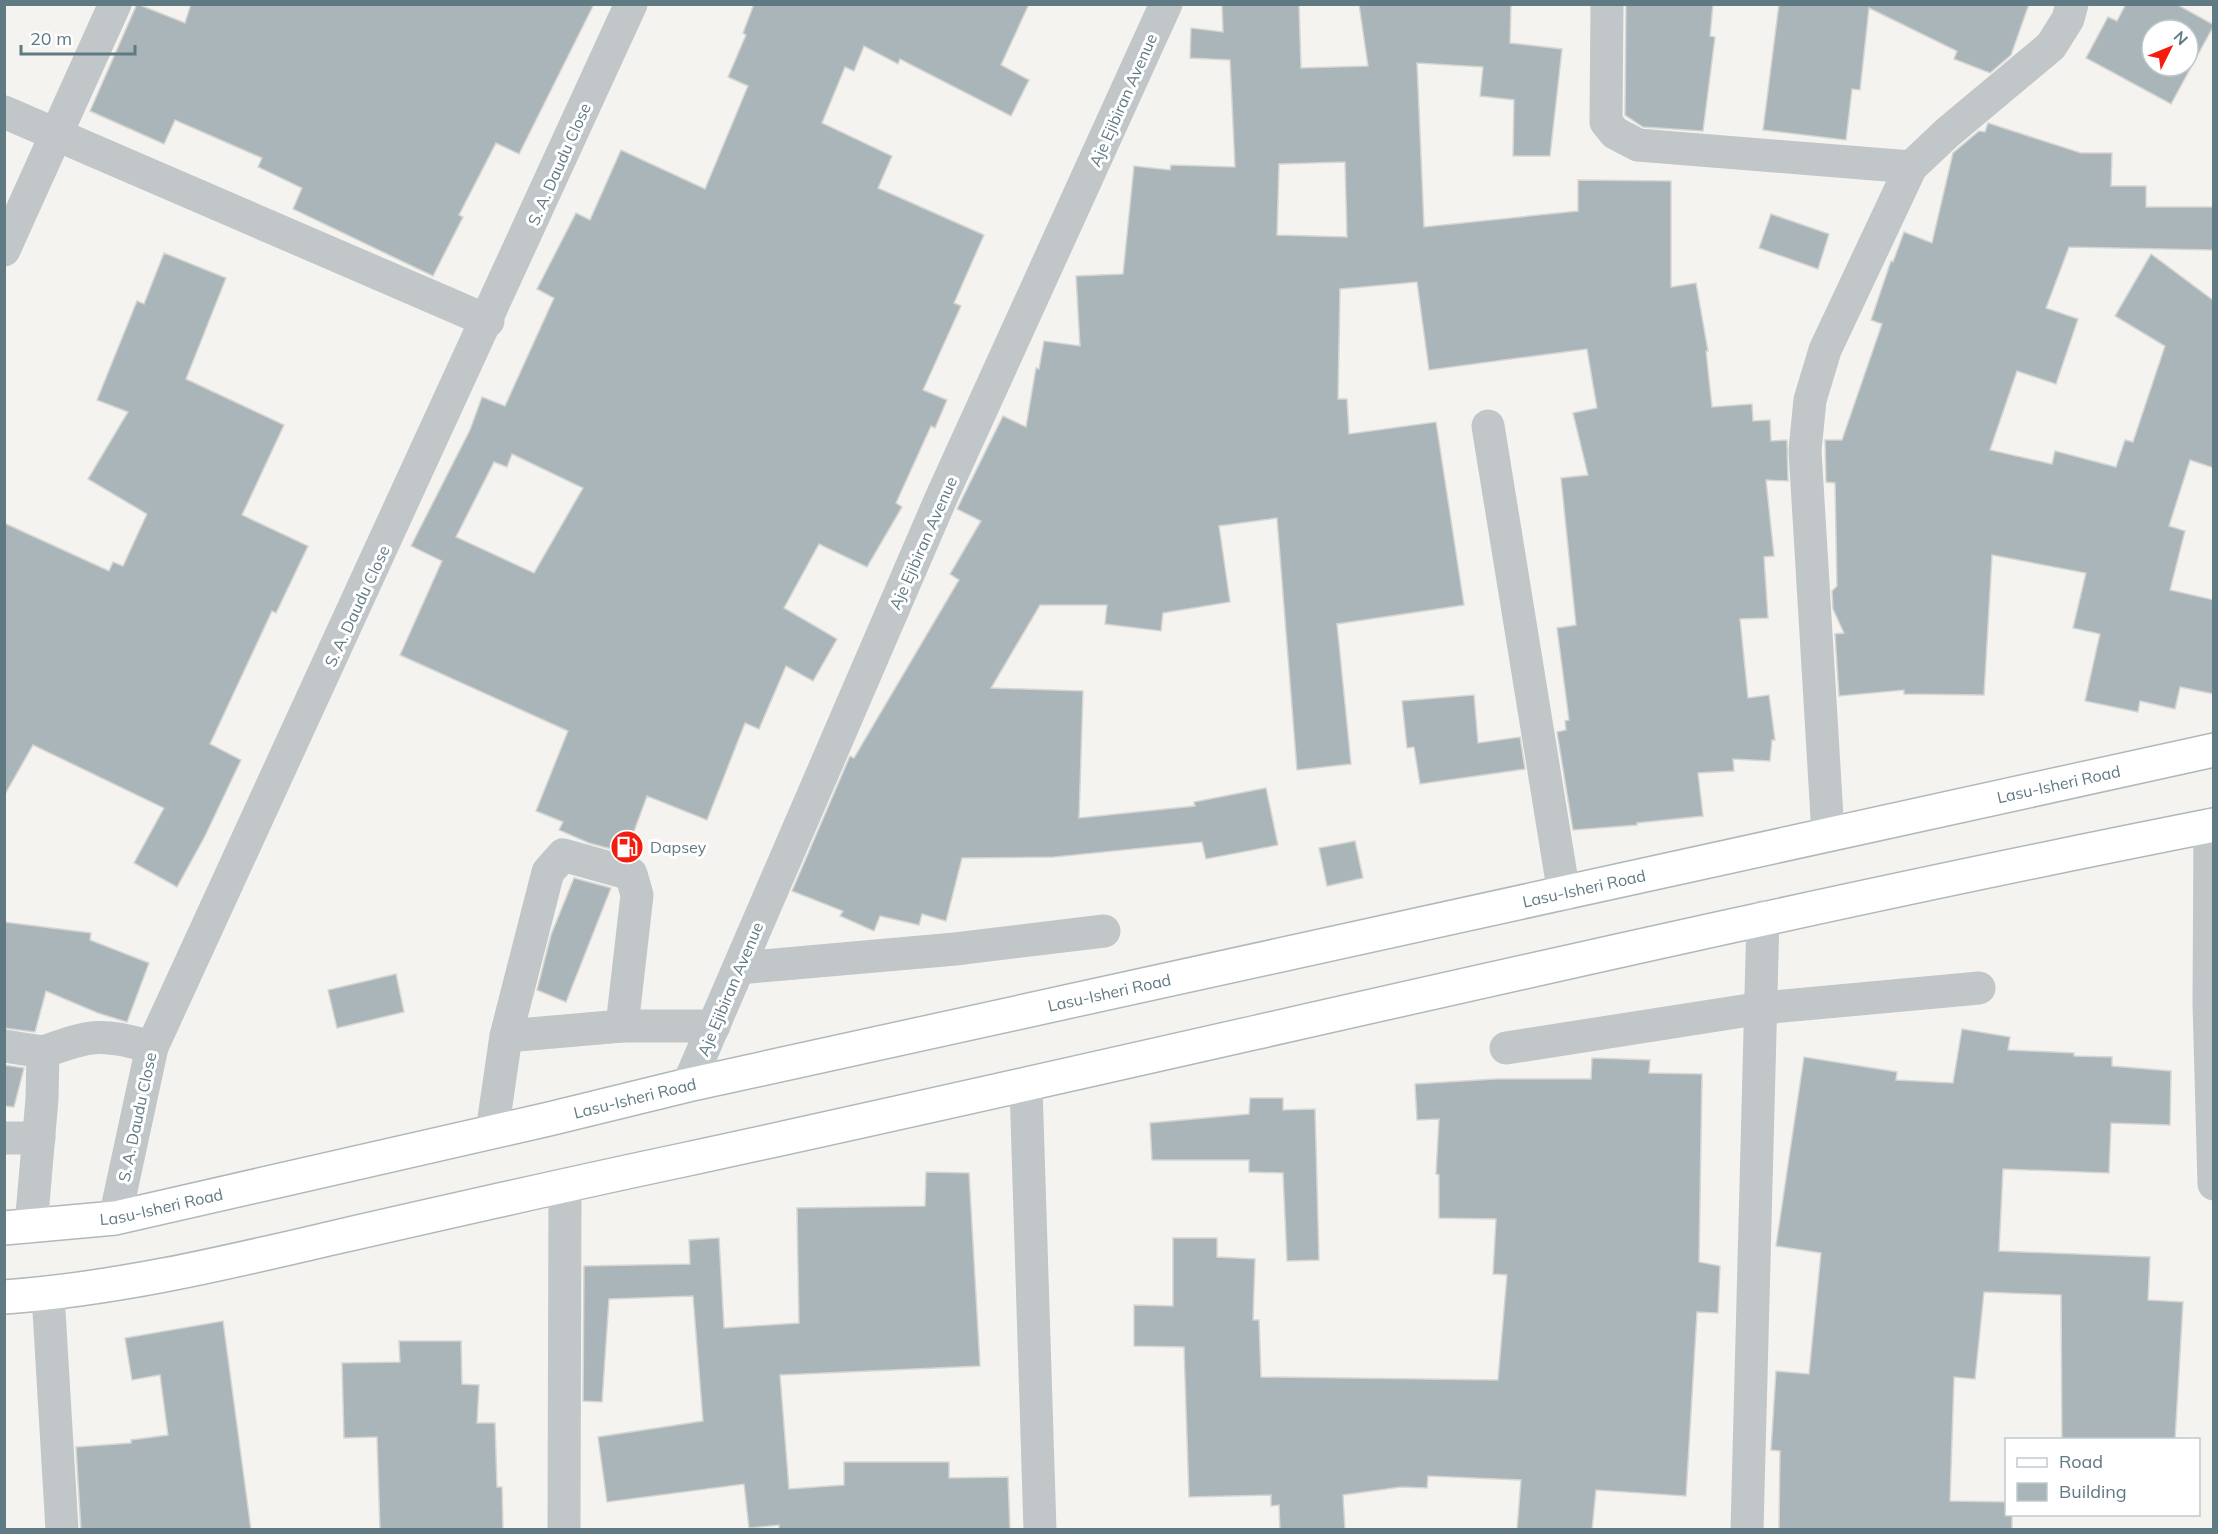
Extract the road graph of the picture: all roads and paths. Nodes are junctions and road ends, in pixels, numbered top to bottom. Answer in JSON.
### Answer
{"nodes":[{"id":1,"x":115,"y":4,"type":"edge"},
{"id":2,"x":631,"y":4,"type":"edge"},
{"id":3,"x":1166,"y":4,"type":"edge"},
{"id":4,"x":1607,"y":4,"type":"edge"},
{"id":5,"x":2072,"y":4,"type":"edge"},
{"id":6,"x":4,"y":112,"type":"edge"},
{"id":7,"x":58,"y":134,"type":"junction"},
{"id":8,"x":1911,"y":167,"type":"junction"},
{"id":9,"x":4,"y":250,"type":"edge"},
{"id":10,"x":488,"y":321,"type":"junction"},
{"id":11,"x":1488,"y":426,"type":"dead end"},
{"id":12,"x":2214,"y":750,"type":"edge"},
{"id":13,"x":2212,"y":825,"type":"edge"},
{"id":14,"x":1828,"y":834,"type":"junction"},
{"id":15,"x":1564,"y":894,"type":"junction"},
{"id":16,"x":1763,"y":917,"type":"junction"},
{"id":17,"x":1104,"y":931,"type":"dead end"},
{"id":18,"x":739,"y":968,"type":"junction"},
{"id":19,"x":1979,"y":988,"type":"dead end"},
{"id":20,"x":1762,"y":1008,"type":"junction"},
{"id":21,"x":622,"y":1026,"type":"junction"},
{"id":22,"x":714,"y":1026,"type":"junction"},
{"id":23,"x":506,"y":1036,"type":"junction"},
{"id":24,"x":4,"y":1046,"type":"edge"},
{"id":25,"x":152,"y":1047,"type":"junction"},
{"id":26,"x":1506,"y":1048,"type":"dead end"},
{"id":27,"x":43,"y":1052,"type":"junction"},
{"id":28,"x":688,"y":1085,"type":"junction"},
{"id":29,"x":1026,"y":1086,"type":"junction"},
{"id":30,"x":492,"y":1132,"type":"junction"},
{"id":31,"x":4,"y":1138,"type":"edge"},
{"id":32,"x":39,"y":1138,"type":"junction"},
{"id":33,"x":2214,"y":1184,"type":"edge"},
{"id":34,"x":565,"y":1185,"type":"junction"},
{"id":35,"x":115,"y":1218,"type":"junction"},
{"id":36,"x":18,"y":1227,"type":"edge"},
{"id":37,"x":48,"y":1294,"type":"junction"},
{"id":38,"x":4,"y":1297,"type":"edge"},
{"id":39,"x":62,"y":1530,"type":"edge"},
{"id":40,"x":564,"y":1530,"type":"edge"},
{"id":41,"x":1040,"y":1530,"type":"edge"},
{"id":42,"x":1748,"y":1530,"type":"edge"}],
"edges":[{"from":1,"to":7,"type":"street"},
{"from":2,"to":10,"type":"street","name":"S. A. Daudu Close"},
{"from":3,"to":18,"type":"street","name":"Aje Ejibiran Avenue"},
{"from":4,"to":8,"type":"street"},
{"from":5,"to":8,"type":"street"},
{"from":6,"to":7,"type":"street"},
{"from":7,"to":9,"type":"street"},
{"from":7,"to":10,"type":"street"},
{"from":8,"to":14,"type":"street"},
{"from":10,"to":25,"type":"street","name":"S. A. Daudu Close"},
{"from":11,"to":15,"type":"street"},
{"from":12,"to":14,"type":"main road","name":"Lasu-Isheri Road"},
{"from":13,"to":16,"type":"main road"},
{"from":13,"to":33,"type":"street"},
{"from":14,"to":15,"type":"main road","name":"Lasu-Isheri Road"},
{"from":15,"to":28,"type":"main road","name":"Lasu-Isheri Road"},
{"from":16,"to":20,"type":"street"},
{"from":16,"to":29,"type":"main road"},
{"from":17,"to":18,"type":"street"},
{"from":18,"to":22,"type":"street","name":"Aje Ejibiran Avenue"},
{"from":19,"to":20,"type":"street"},
{"from":20,"to":26,"type":"street"},
{"from":20,"to":42,"type":"street"},
{"from":21,"to":22,"type":"street"},
{"from":21,"to":23,"type":"street"},
{"from":21,"to":23,"type":"street"},
{"from":22,"to":28,"type":"street","name":"Aje Ejibiran Avenue"},
{"from":23,"to":30,"type":"street"},
{"from":24,"to":27,"type":"street"},
{"from":25,"to":27,"type":"street"},
{"from":25,"to":35,"type":"street","name":"S. A. Daudu Close"},
{"from":27,"to":32,"type":"street"},
{"from":28,"to":30,"type":"main road","name":"Lasu-Isheri Road"},
{"from":29,"to":34,"type":"main road"},
{"from":29,"to":41,"type":"street"},
{"from":30,"to":35,"type":"main road","name":"Lasu-Isheri Road"},
{"from":31,"to":32,"type":"street"},
{"from":32,"to":36,"type":"street"},
{"from":34,"to":37,"type":"main road"},
{"from":34,"to":40,"type":"street"},
{"from":35,"to":36,"type":"main road","name":"Lasu-Isheri Road"},
{"from":37,"to":38,"type":"main road"},
{"from":37,"to":39,"type":"street"}]}
